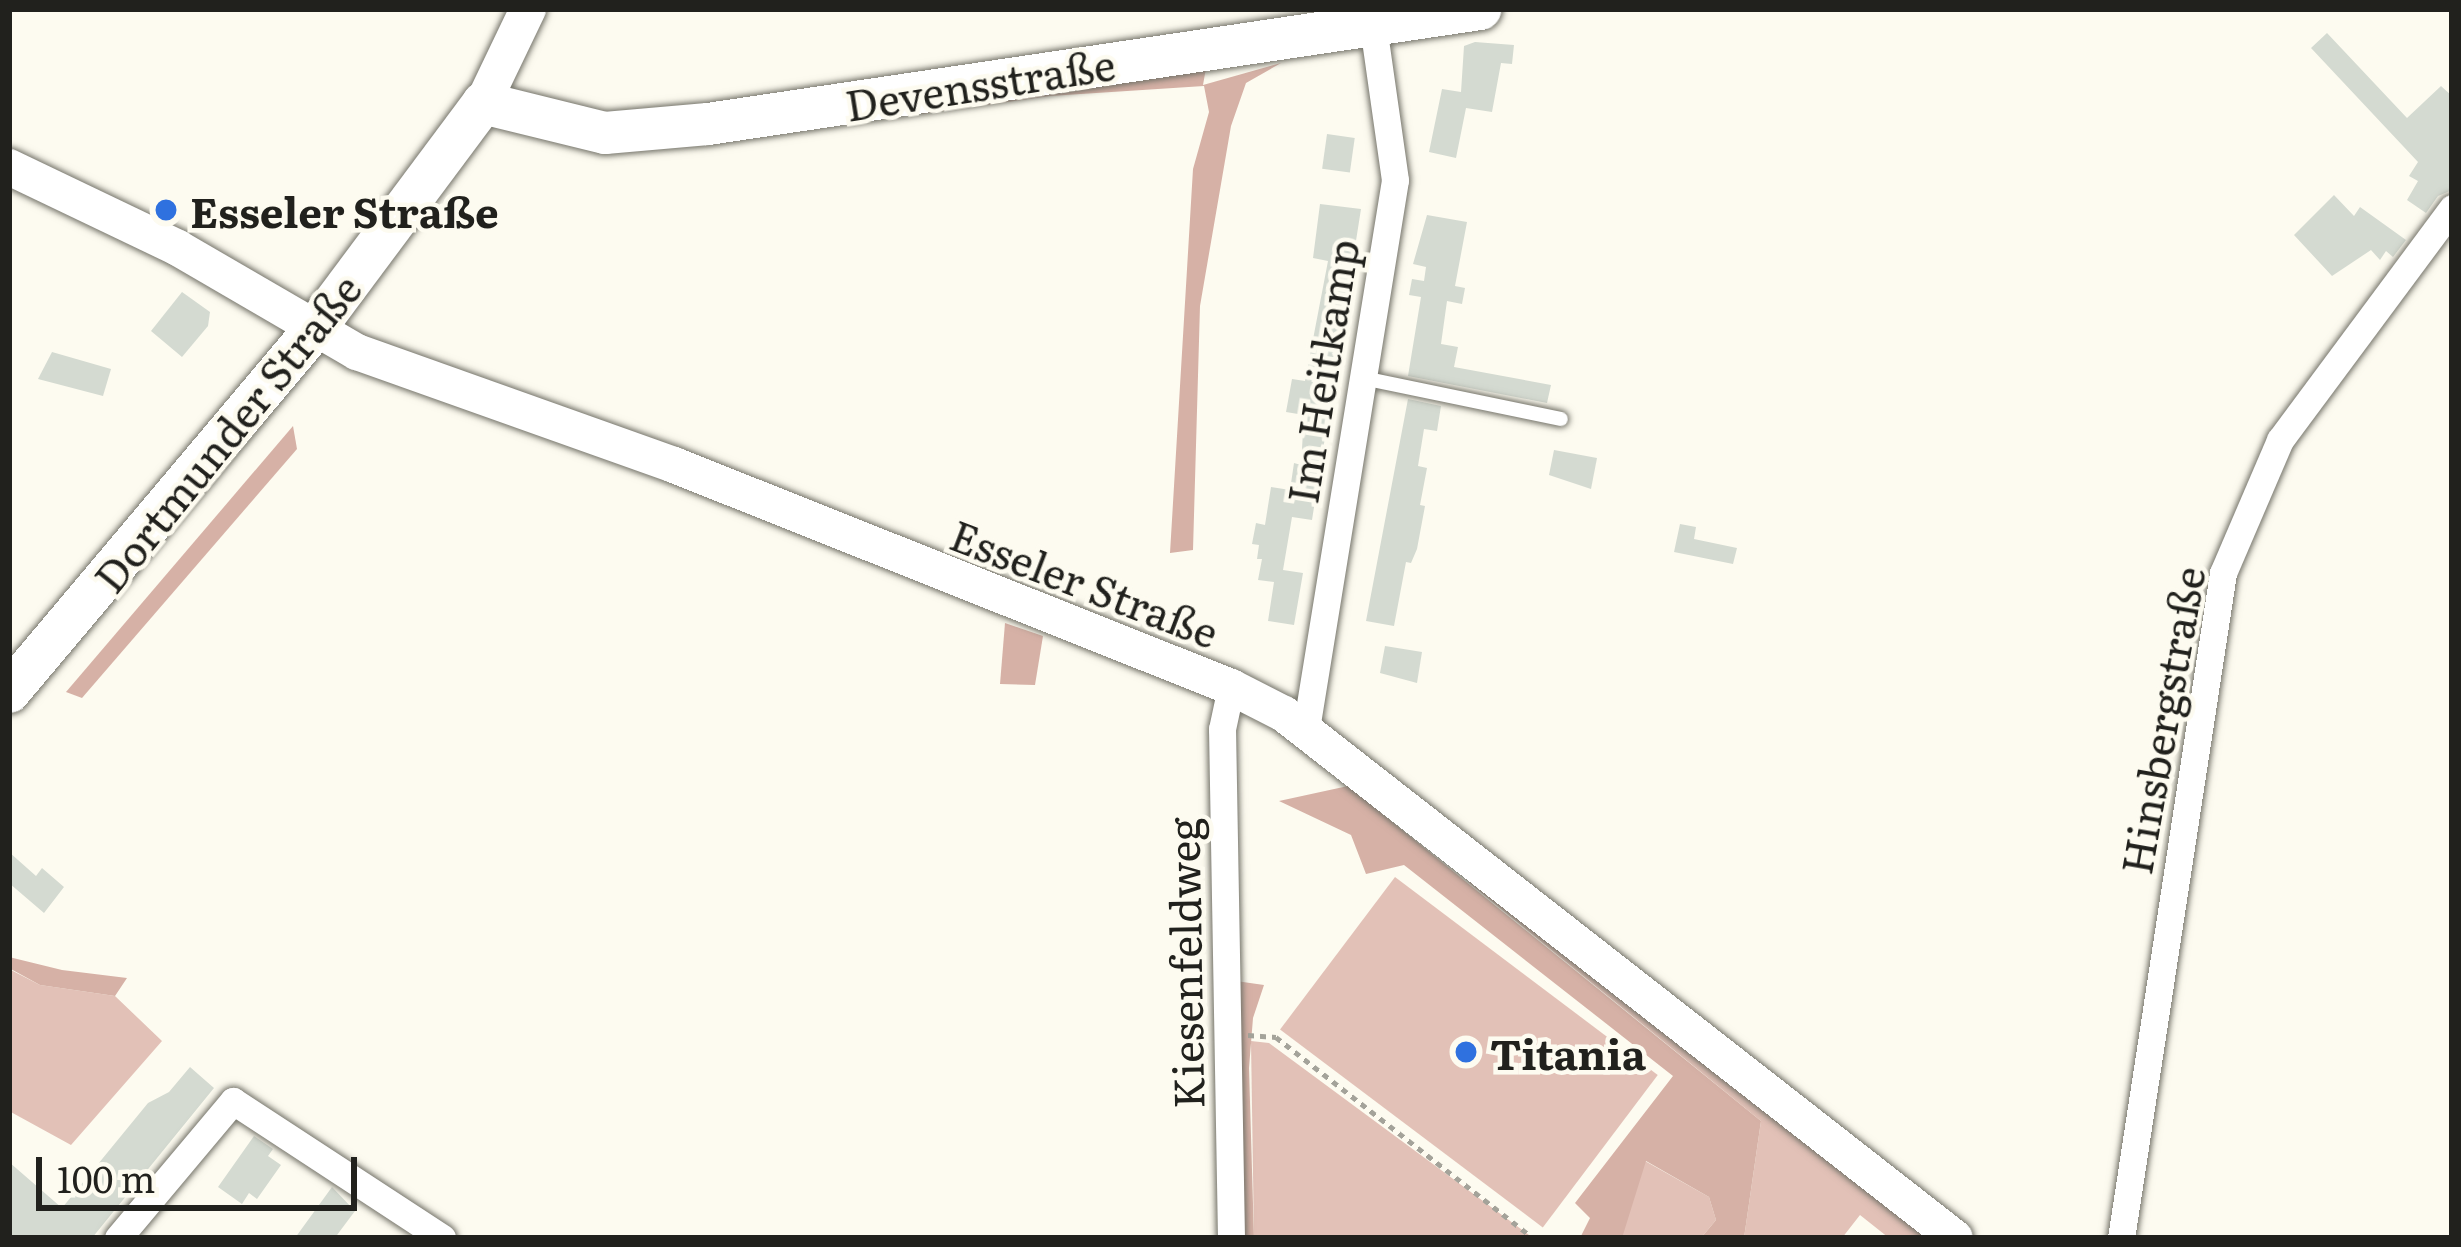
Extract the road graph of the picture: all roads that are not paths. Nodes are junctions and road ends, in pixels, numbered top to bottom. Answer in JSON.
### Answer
{"nodes":[{"id":1,"x":528,"y":9,"type":"edge"},
{"id":2,"x":1480,"y":9,"type":"edge"},
{"id":3,"x":1266,"y":24,"type":"edge"},
{"id":4,"x":1373,"y":26,"type":"junction"},
{"id":5,"x":483,"y":103,"type":"junction"},
{"id":6,"x":9,"y":166,"type":"edge"},
{"id":7,"x":2452,"y":208,"type":"edge"},
{"id":8,"x":314,"y":330,"type":"junction"},
{"id":9,"x":1363,"y":378,"type":"junction"},
{"id":10,"x":1561,"y":419,"type":"dead end"},
{"id":11,"x":1231,"y":687,"type":"junction"},
{"id":12,"x":9,"y":692,"type":"edge"},
{"id":13,"x":1306,"y":729,"type":"junction"},
{"id":14,"x":118,"y":1238,"type":"edge"},
{"id":15,"x":442,"y":1238,"type":"edge"},
{"id":16,"x":1231,"y":1238,"type":"edge"},
{"id":17,"x":1955,"y":1238,"type":"edge"},
{"id":18,"x":2121,"y":1238,"type":"edge"}],
"edges":[{"from":1,"to":5,"type":"main road","name":"Dortmunder Straße"},
{"from":2,"to":4,"type":"main road","name":"Devensstraße"},
{"from":3,"to":4,"type":"main road","name":"Devensstraße"},
{"from":3,"to":5,"type":"main road","name":"Devensstraße"},
{"from":4,"to":9,"type":"street","name":"Im Heitkamp"},
{"from":5,"to":8,"type":"main road","name":"Dortmunder Straße"},
{"from":6,"to":8,"type":"main road","name":"Esseler Straße"},
{"from":7,"to":18,"type":"street","name":"Hinsbergstraße"},
{"from":8,"to":11,"type":"main road","name":"Esseler Straße"},
{"from":8,"to":12,"type":"main road","name":"Dortmunder Straße"},
{"from":9,"to":10,"type":"lane"},
{"from":9,"to":13,"type":"street","name":"Im Heitkamp"},
{"from":11,"to":13,"type":"main road","name":"Esseler Straße"},
{"from":11,"to":16,"type":"street","name":"Kiesenfeldweg"},
{"from":13,"to":17,"type":"main road","name":"Esseler Straße"},
{"from":14,"to":15,"type":"street"}]}
